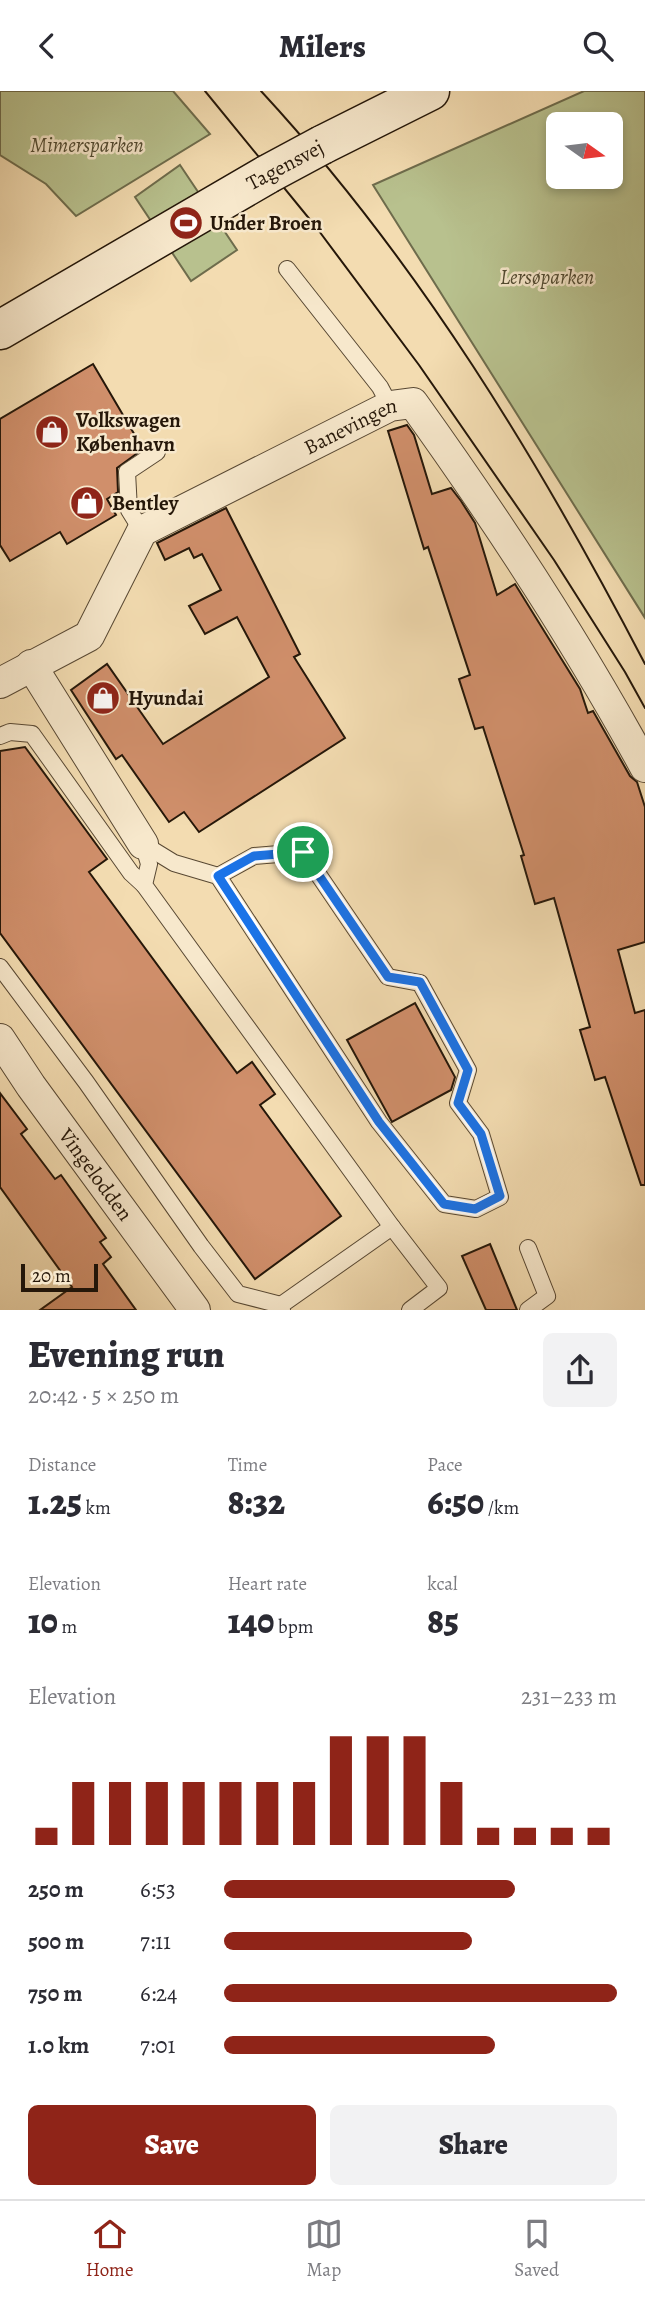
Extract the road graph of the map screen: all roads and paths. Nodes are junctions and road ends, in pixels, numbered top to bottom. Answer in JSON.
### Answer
{"nodes":[{"id":1,"x":416,"y":98,"type":"edge"},
{"id":2,"x":287,"y":269,"type":"dead end"},
{"id":3,"x":0,"y":330,"type":"edge"},
{"id":4,"x":390,"y":406,"type":"junction"},
{"id":5,"x":157,"y":452,"type":"dead end"},
{"id":6,"x":142,"y":531,"type":"junction"},
{"id":7,"x":31,"y":665,"type":"junction"},
{"id":8,"x":0,"y":683,"type":"edge"},
{"id":9,"x":0,"y":736,"type":"edge"},
{"id":10,"x":645,"y":767,"type":"edge"},
{"id":11,"x":143,"y":843,"type":"junction"},
{"id":12,"x":218,"y":876,"type":"junction"},
{"id":13,"x":144,"y":885,"type":"junction"},
{"id":14,"x":0,"y":967,"type":"edge"},
{"id":15,"x":0,"y":1039,"type":"edge"},
{"id":16,"x":392,"y":1227,"type":"junction"},
{"id":17,"x":528,"y":1248,"type":"dead end"},
{"id":18,"x":281,"y":1307,"type":"edge"},
{"id":19,"x":195,"y":1310,"type":"edge"},
{"id":20,"x":410,"y":1310,"type":"edge"},
{"id":21,"x":528,"y":1310,"type":"edge"}],
"edges":[{"from":1,"to":3,"type":"street","name":"Tagensvej","bridge":true},
{"from":2,"to":4,"type":"lane"},
{"from":4,"to":6,"type":"street","name":"Banevingen"},
{"from":4,"to":10,"type":"street","name":"Banevingen"},
{"from":5,"to":6,"type":"lane"},
{"from":6,"to":7,"type":"street"},
{"from":7,"to":8,"type":"street"},
{"from":7,"to":11,"type":"street"},
{"from":9,"to":13,"type":"lane"},
{"from":11,"to":12,"type":"lane"},
{"from":11,"to":13,"type":"lane"},
{"from":12,"to":12,"type":"lane"},
{"from":13,"to":16,"type":"lane"},
{"from":14,"to":18,"type":"lane"},
{"from":15,"to":19,"type":"street","name":"Vingelodden"},
{"from":16,"to":18,"type":"lane"},
{"from":16,"to":20,"type":"lane"},
{"from":17,"to":21,"type":"lane"}]}
